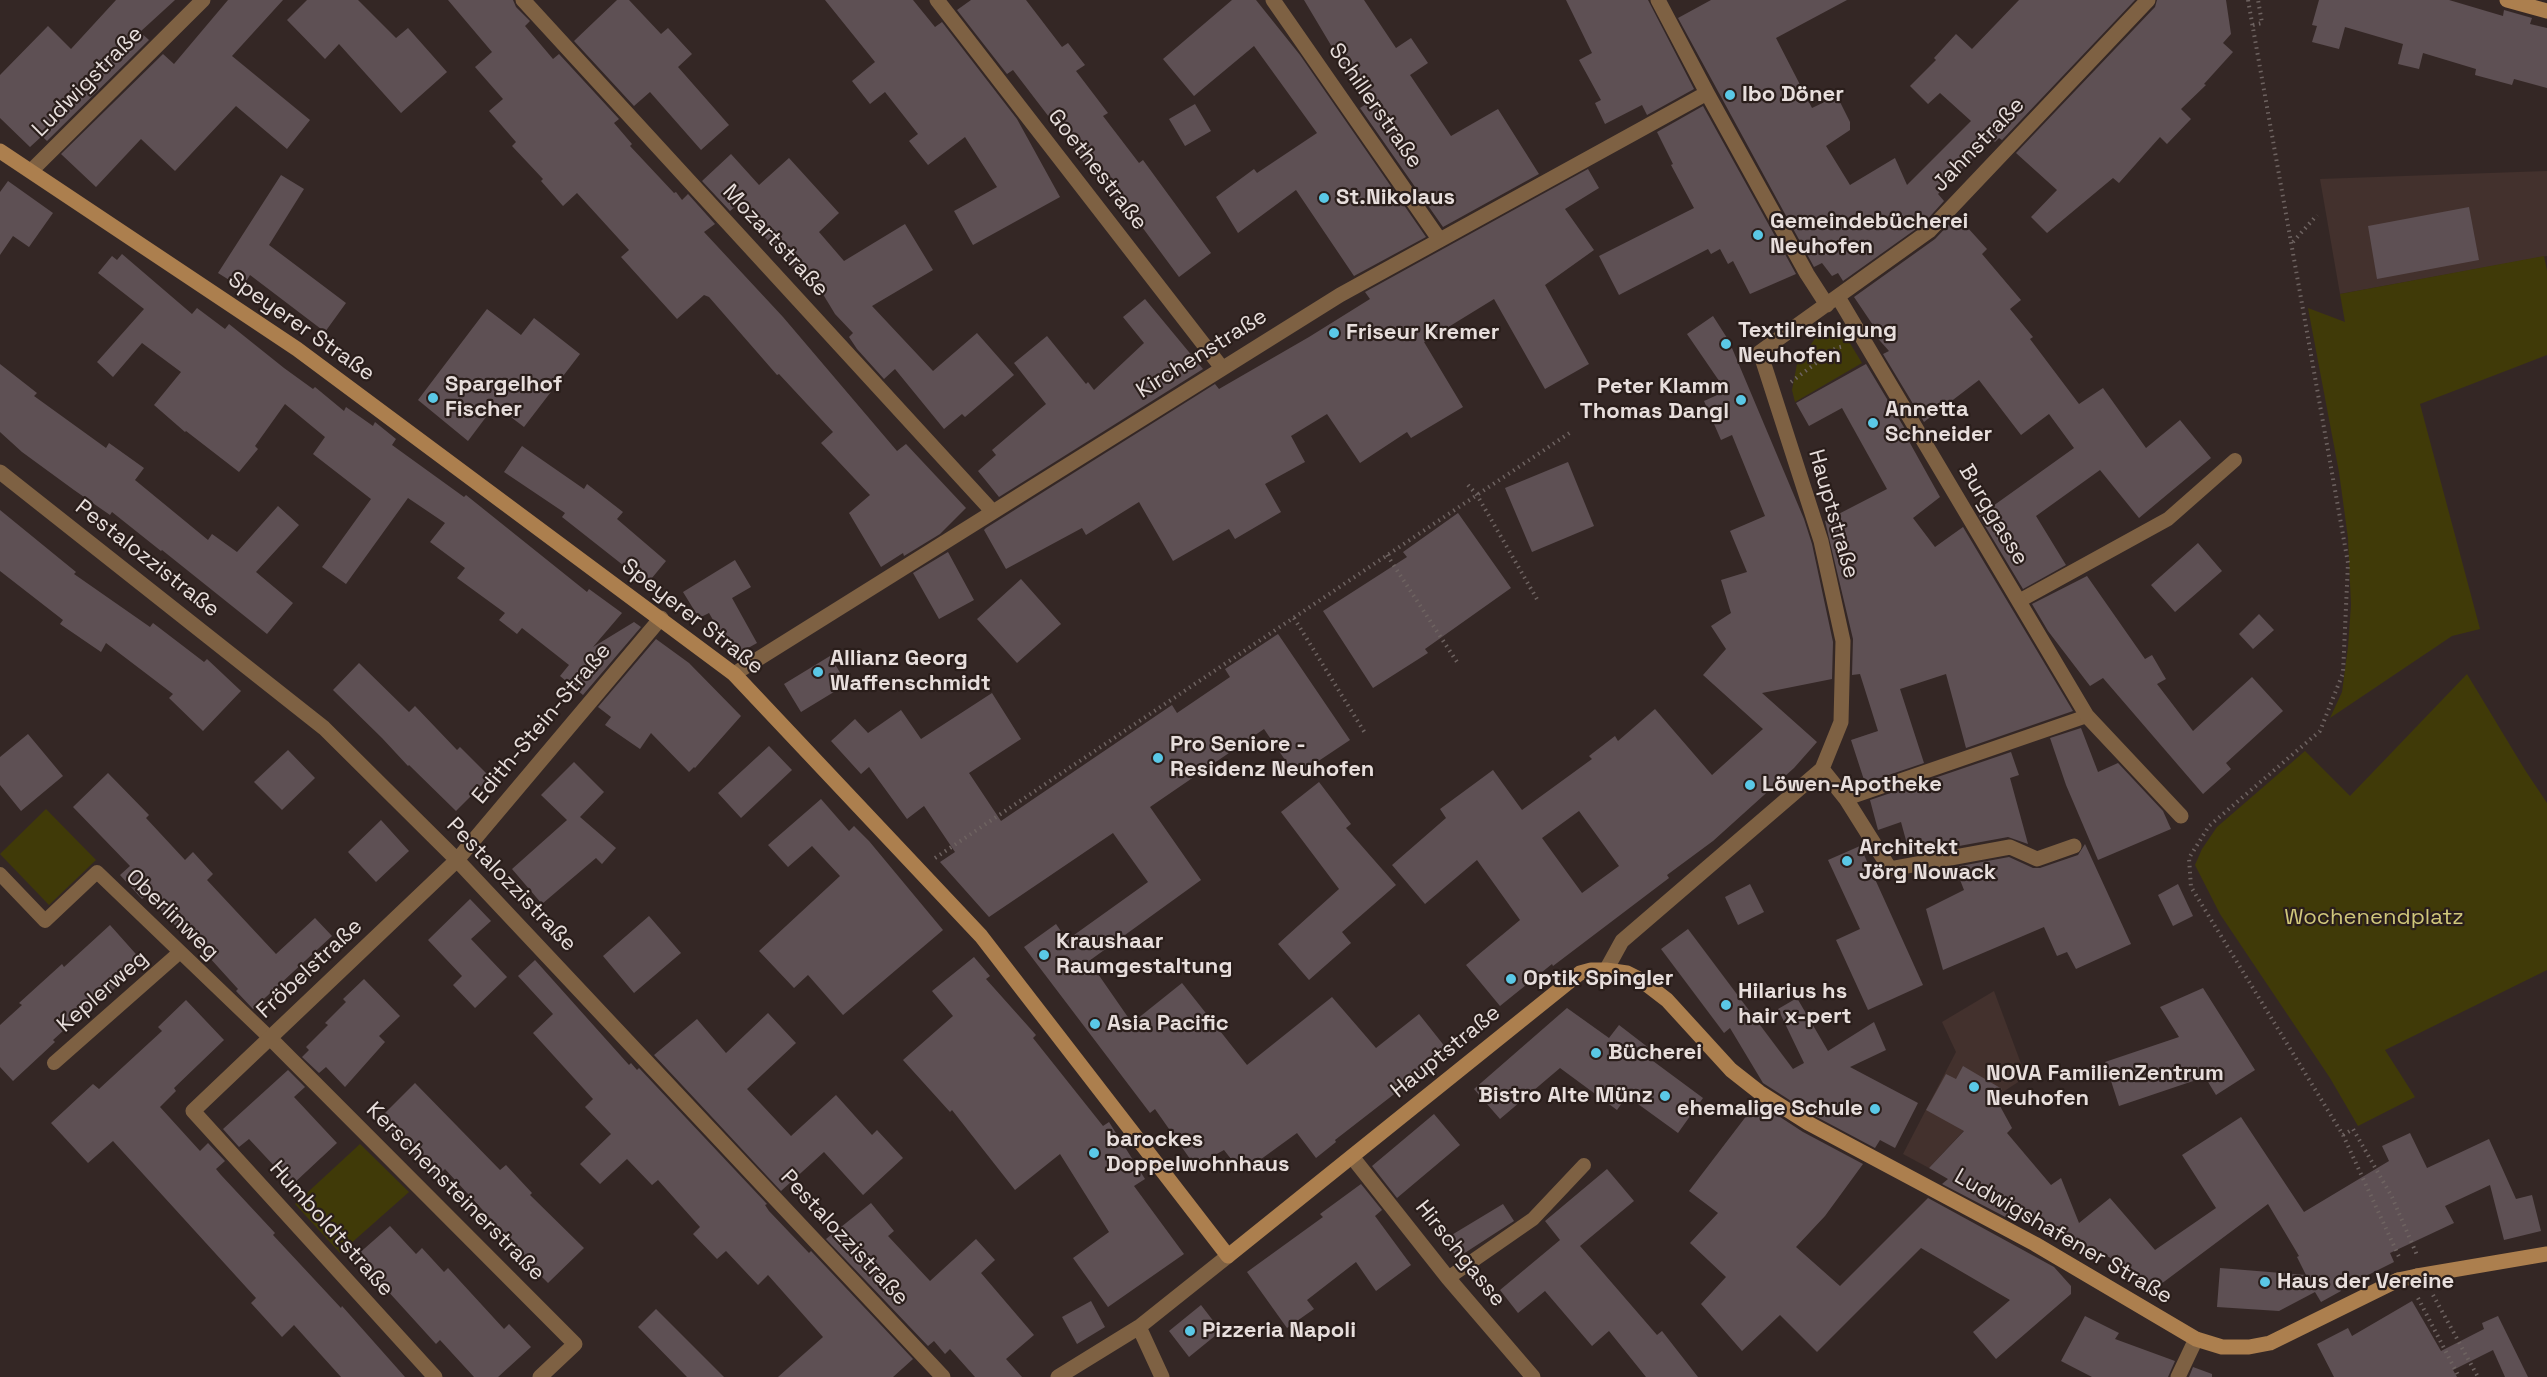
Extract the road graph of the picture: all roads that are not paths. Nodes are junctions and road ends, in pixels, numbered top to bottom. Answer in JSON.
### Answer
{"nodes":[{"id":1,"x":204,"y":0,"type":"edge"},
{"id":2,"x":523,"y":0,"type":"edge"},
{"id":3,"x":937,"y":0,"type":"edge"},
{"id":4,"x":1273,"y":0,"type":"edge"},
{"id":5,"x":1658,"y":0,"type":"edge"},
{"id":6,"x":2148,"y":0,"type":"edge"},
{"id":7,"x":2507,"y":0,"type":"edge"},
{"id":8,"x":2547,"y":11,"type":"edge"},
{"id":9,"x":1707,"y":93,"type":"junction"},
{"id":10,"x":0,"y":151,"type":"edge"},
{"id":11,"x":31,"y":171,"type":"junction"},
{"id":12,"x":1439,"y":238,"type":"junction"},
{"id":13,"x":1832,"y":301,"type":"junction"},
{"id":14,"x":1222,"y":368,"type":"junction"},
{"id":15,"x":2235,"y":460,"type":"dead end"},
{"id":16,"x":0,"y":472,"type":"edge"},
{"id":17,"x":993,"y":512,"type":"junction"},
{"id":18,"x":2019,"y":601,"type":"junction"},
{"id":19,"x":661,"y":618,"type":"junction"},
{"id":20,"x":735,"y":674,"type":"junction"},
{"id":21,"x":2087,"y":716,"type":"junction"},
{"id":22,"x":1822,"y":769,"type":"junction"},
{"id":23,"x":1846,"y":799,"type":"junction"},
{"id":24,"x":2181,"y":816,"type":"dead end"},
{"id":25,"x":2074,"y":846,"type":"dead end"},
{"id":26,"x":457,"y":860,"type":"junction"},
{"id":27,"x":0,"y":874,"type":"edge"},
{"id":28,"x":180,"y":952,"type":"junction"},
{"id":29,"x":1606,"y":970,"type":"junction"},
{"id":30,"x":270,"y":1038,"type":"junction"},
{"id":31,"x":54,"y":1063,"type":"dead end"},
{"id":32,"x":194,"y":1111,"type":"joint"},
{"id":33,"x":1353,"y":1158,"type":"junction"},
{"id":34,"x":1584,"y":1165,"type":"dead end"},
{"id":35,"x":2547,"y":1254,"type":"edge"},
{"id":36,"x":1228,"y":1256,"type":"junction"},
{"id":37,"x":1448,"y":1278,"type":"junction"},
{"id":38,"x":1139,"y":1327,"type":"junction"},
{"id":39,"x":2196,"y":1339,"type":"junction"},
{"id":40,"x":435,"y":1377,"type":"edge"},
{"id":41,"x":540,"y":1377,"type":"edge"},
{"id":42,"x":943,"y":1377,"type":"edge"},
{"id":43,"x":1058,"y":1377,"type":"edge"},
{"id":44,"x":1162,"y":1377,"type":"edge"},
{"id":45,"x":1533,"y":1377,"type":"edge"},
{"id":46,"x":2178,"y":1377,"type":"edge"}],
"edges":[{"from":1,"to":11,"type":"street","name":"Ludwigstraße"},
{"from":2,"to":17,"type":"street","name":"Mozartstraße"},
{"from":3,"to":14,"type":"street","name":"Goethestraße"},
{"from":4,"to":12,"type":"street","name":"Schillerstraße"},
{"from":5,"to":9,"type":"street","name":"Burggasse"},
{"from":6,"to":13,"type":"street","name":"Jahnstraße"},
{"from":7,"to":8,"type":"main road"},
{"from":9,"to":12,"type":"street","name":"Kirchenstraße"},
{"from":9,"to":13,"type":"street","name":"Burggasse"},
{"from":10,"to":11,"type":"main road","name":"Speyerer Straße"},
{"from":11,"to":19,"type":"main road","name":"Speyerer Straße"},
{"from":12,"to":14,"type":"street","name":"Kirchenstraße"},
{"from":13,"to":18,"type":"street","name":"Burggasse"},
{"from":13,"to":22,"type":"street","name":"Hauptstraße"},
{"from":14,"to":17,"type":"street","name":"Kirchenstraße"},
{"from":15,"to":18,"type":"lane","name":"Burggasse"},
{"from":16,"to":26,"type":"street","name":"Pestalozzistraße"},
{"from":17,"to":20,"type":"street","name":"Kirchenstraße"},
{"from":18,"to":21,"type":"street","name":"Burggasse"},
{"from":19,"to":20,"type":"main road","name":"Speyerer Straße"},
{"from":19,"to":26,"type":"street","name":"Edith-Stein-Straße"},
{"from":20,"to":36,"type":"main road","name":"Speyerer Straße"},
{"from":21,"to":23,"type":"lane"},
{"from":21,"to":24,"type":"street","name":"Burggasse"},
{"from":22,"to":23,"type":"street"},
{"from":22,"to":29,"type":"street","name":"Hauptstraße"},
{"from":23,"to":25,"type":"street"},
{"from":26,"to":30,"type":"street","name":"Fröbelstraße"},
{"from":26,"to":42,"type":"street","name":"Pestalozzistraße"},
{"from":27,"to":28,"type":"lane","name":"Oberlinweg"},
{"from":28,"to":30,"type":"lane","name":"Oberlinweg"},
{"from":28,"to":31,"type":"lane","name":"Keplerweg"},
{"from":29,"to":33,"type":"main road","name":"Hauptstraße"},
{"from":29,"to":39,"type":"main road","name":"Ludwigshafener Straße"},
{"from":30,"to":32,"type":"street","name":"Fröbelstraße"},
{"from":30,"to":41,"type":"street","name":"Kerschensteinerstraße"},
{"from":32,"to":40,"type":"street","name":"Humboldtstraße"},
{"from":33,"to":36,"type":"main road","name":"Hauptstraße"},
{"from":33,"to":37,"type":"street","name":"Hirschgasse"},
{"from":34,"to":37,"type":"lane"},
{"from":35,"to":39,"type":"main road","name":"Ludwigshafener Straße","bridge":true},
{"from":36,"to":38,"type":"street"},
{"from":37,"to":45,"type":"street","name":"Hirschgasse"},
{"from":38,"to":43,"type":"street"},
{"from":38,"to":44,"type":"street"},
{"from":39,"to":46,"type":"street"}]}
